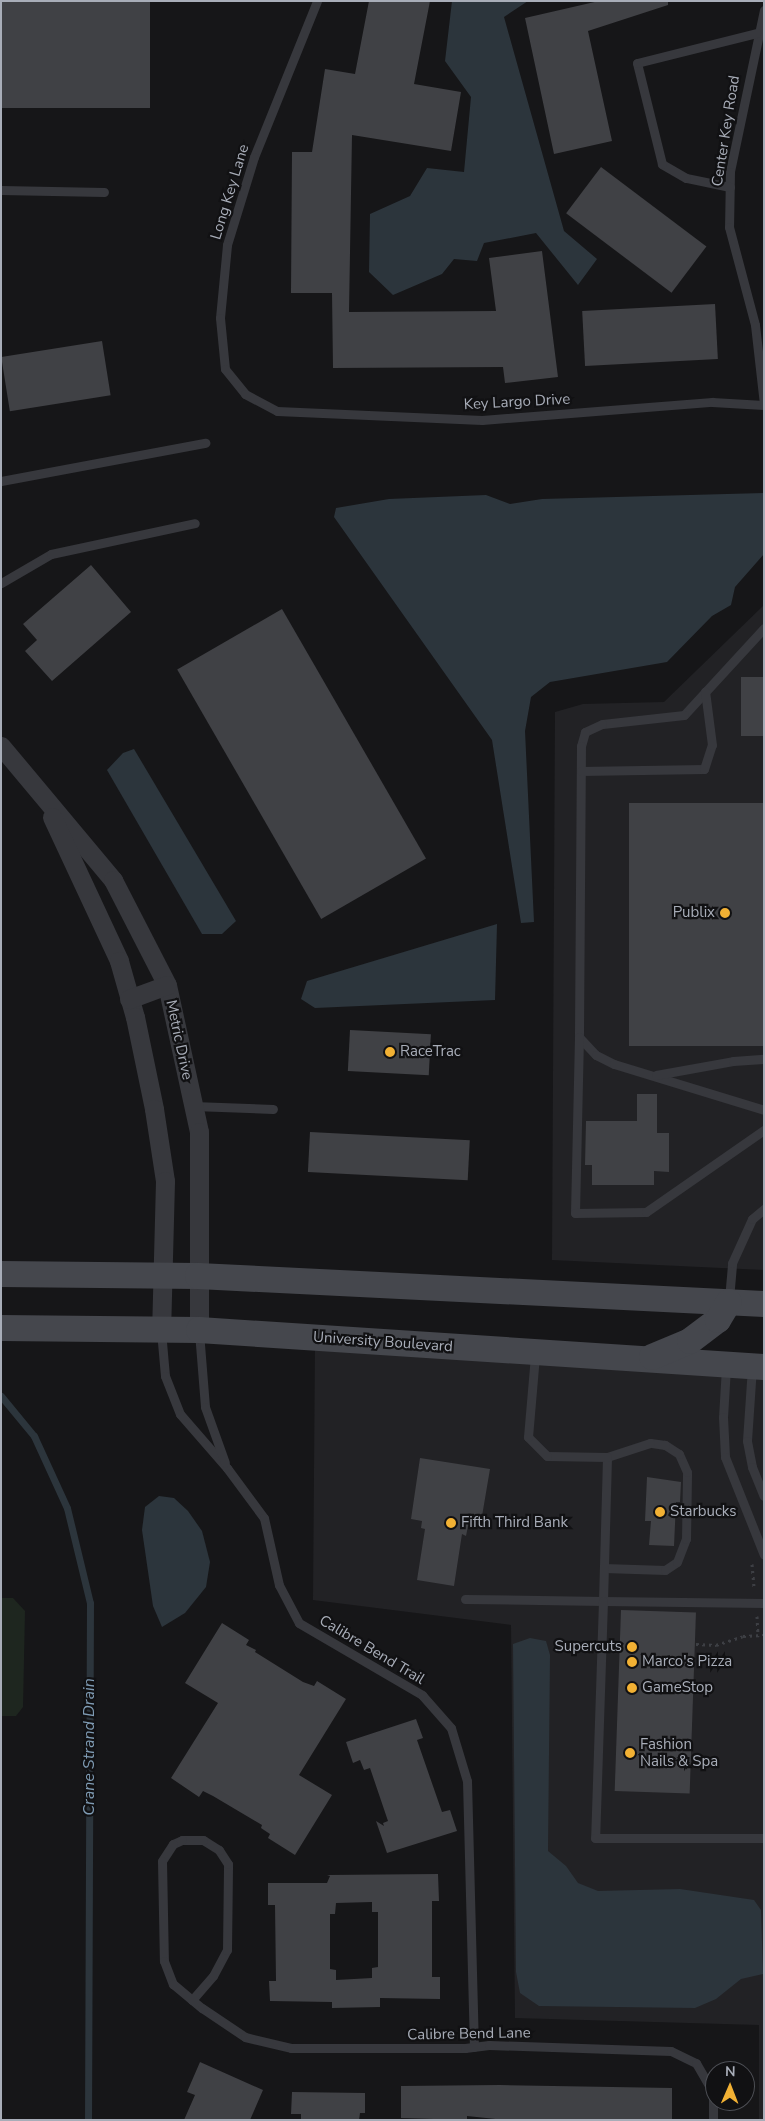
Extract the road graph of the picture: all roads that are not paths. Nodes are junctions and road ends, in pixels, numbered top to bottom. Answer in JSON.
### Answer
{"nodes":[{"id":1,"x":317,"y":1,"type":"edge"},
{"id":2,"x":764,"y":10,"type":"edge"},
{"id":3,"x":756,"y":33,"type":"junction"},
{"id":4,"x":730,"y":187,"type":"junction"},
{"id":5,"x":1,"y":190,"type":"edge"},
{"id":6,"x":104,"y":192,"type":"dead end"},
{"id":7,"x":245,"y":394,"type":"joint"},
{"id":8,"x":764,"y":405,"type":"edge"},
{"id":9,"x":205,"y":444,"type":"dead end"},
{"id":10,"x":1,"y":481,"type":"edge"},
{"id":11,"x":195,"y":523,"type":"dead end"},
{"id":12,"x":1,"y":583,"type":"edge"},
{"id":13,"x":764,"y":628,"type":"edge"},
{"id":14,"x":705,"y":691,"type":"junction"},
{"id":15,"x":1,"y":746,"type":"edge"},
{"id":16,"x":581,"y":771,"type":"junction"},
{"id":17,"x":38,"y":789,"type":"junction"},
{"id":18,"x":167,"y":985,"type":"junction"},
{"id":19,"x":129,"y":998,"type":"junction"},
{"id":20,"x":579,"y":1037,"type":"junction"},
{"id":21,"x":764,"y":1059,"type":"edge"},
{"id":22,"x":654,"y":1076,"type":"junction"},
{"id":23,"x":193,"y":1106,"type":"junction"},
{"id":24,"x":273,"y":1110,"type":"dead end"},
{"id":25,"x":764,"y":1110,"type":"edge"},
{"id":26,"x":764,"y":1130,"type":"edge"},
{"id":27,"x":764,"y":1209,"type":"edge"},
{"id":28,"x":1,"y":1274,"type":"edge"},
{"id":29,"x":162,"y":1276,"type":"junction"},
{"id":30,"x":198,"y":1276,"type":"junction"},
{"id":31,"x":729,"y":1302,"type":"junction"},
{"id":32,"x":764,"y":1304,"type":"edge"},
{"id":33,"x":2,"y":1328,"type":"edge"},
{"id":34,"x":161,"y":1329,"type":"junction"},
{"id":35,"x":199,"y":1330,"type":"junction"},
{"id":36,"x":536,"y":1352,"type":"junction"},
{"id":37,"x":644,"y":1360,"type":"junction"},
{"id":38,"x":726,"y":1365,"type":"junction"},
{"id":39,"x":758,"y":1367,"type":"edge"},
{"id":40,"x":607,"y":1457,"type":"junction"},
{"id":41,"x":227,"y":1468,"type":"junction"},
{"id":42,"x":764,"y":1496,"type":"edge"},
{"id":43,"x":764,"y":1555,"type":"edge"},
{"id":44,"x":604,"y":1568,"type":"junction"},
{"id":45,"x":465,"y":1599,"type":"dead end"},
{"id":46,"x":603,"y":1601,"type":"junction"},
{"id":47,"x":764,"y":1603,"type":"edge"},
{"id":48,"x":764,"y":1838,"type":"edge"},
{"id":49,"x":192,"y":2000,"type":"junction"},
{"id":50,"x":474,"y":2047,"type":"junction"},
{"id":51,"x":713,"y":2120,"type":"edge"}],
"edges":[{"from":1,"to":7,"type":"lane","name":"Long Key Lane"},
{"from":2,"to":3,"type":"lane","name":"Center Key Road"},
{"from":3,"to":4,"type":"lane","name":"Center Key Road"},
{"from":3,"to":4,"type":"lane"},
{"from":4,"to":8,"type":"lane","name":"Center Key Road"},
{"from":5,"to":6,"type":"lane"},
{"from":7,"to":8,"type":"lane","name":"Key Largo Drive"},
{"from":9,"to":10,"type":"lane"},
{"from":11,"to":12,"type":"lane"},
{"from":13,"to":14,"type":"lane"},
{"from":14,"to":16,"type":"lane"},
{"from":14,"to":16,"type":"lane"},
{"from":15,"to":17,"type":"street","name":"Metric Drive"},
{"from":16,"to":20,"type":"lane"},
{"from":17,"to":18,"type":"street","name":"Metric Drive"},
{"from":17,"to":19,"type":"street","name":"Metric Drive"},
{"from":18,"to":19,"type":"street"},
{"from":18,"to":23,"type":"street","name":"Metric Drive"},
{"from":19,"to":29,"type":"street","name":"Metric Drive"},
{"from":20,"to":22,"type":"lane"},
{"from":20,"to":26,"type":"lane"},
{"from":21,"to":22,"type":"lane"},
{"from":22,"to":25,"type":"lane"},
{"from":23,"to":24,"type":"lane"},
{"from":23,"to":30,"type":"street","name":"Metric Drive"},
{"from":27,"to":31,"type":"lane"},
{"from":28,"to":29,"type":"street"},
{"from":29,"to":30,"type":"street"},
{"from":29,"to":34,"type":"street","name":"Metric Drive"},
{"from":30,"to":31,"type":"street"},
{"from":30,"to":35,"type":"street","name":"Metric Drive"},
{"from":31,"to":32,"type":"street"},
{"from":31,"to":37,"type":"street"},
{"from":33,"to":34,"type":"street","name":"University Boulevard"},
{"from":34,"to":35,"type":"street","name":"University Boulevard"},
{"from":34,"to":41,"type":"lane","name":"Calibre Bend Trail"},
{"from":35,"to":36,"type":"street","name":"University Boulevard"},
{"from":35,"to":41,"type":"lane","name":"Calibre Bend Trail"},
{"from":36,"to":37,"type":"street","name":"University Boulevard"},
{"from":36,"to":40,"type":"lane"},
{"from":37,"to":38,"type":"street","name":"University Boulevard"},
{"from":38,"to":39,"type":"street","name":"University Boulevard"},
{"from":38,"to":43,"type":"lane"},
{"from":39,"to":42,"type":"lane"},
{"from":40,"to":44,"type":"lane"},
{"from":40,"to":44,"type":"lane"},
{"from":41,"to":50,"type":"lane","name":"Calibre Bend Trail"},
{"from":44,"to":46,"type":"lane"},
{"from":45,"to":46,"type":"lane"},
{"from":46,"to":47,"type":"lane"},
{"from":46,"to":48,"type":"lane"},
{"from":49,"to":49,"type":"lane","name":"Calibre Bend Lane"},
{"from":49,"to":50,"type":"lane","name":"Calibre Bend Lane"},
{"from":50,"to":51,"type":"lane","name":"Calibre Bend Lane"}]}
